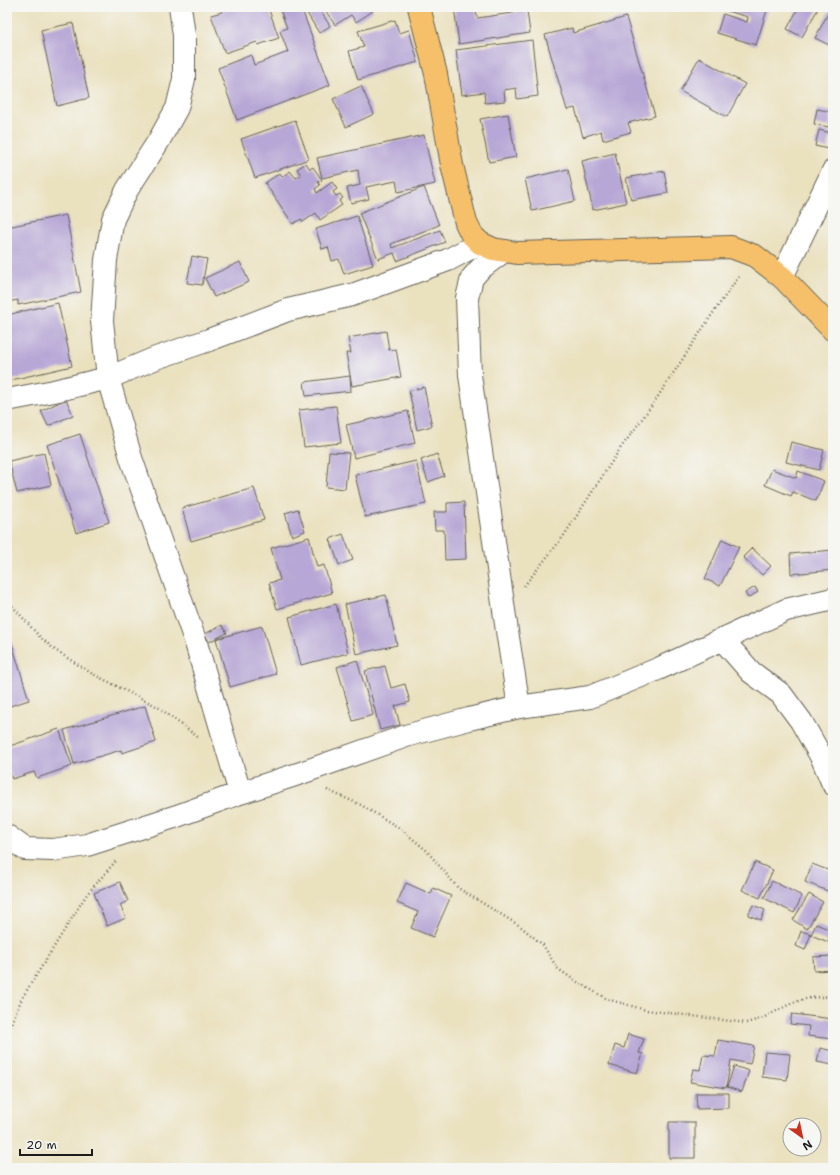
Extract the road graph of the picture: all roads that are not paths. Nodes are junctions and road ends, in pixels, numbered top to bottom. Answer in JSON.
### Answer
{"nodes":[{"id":1,"x":180,"y":7,"type":"edge"},
{"id":2,"x":419,"y":7,"type":"edge"},
{"id":3,"x":833,"y":170,"type":"edge"},
{"id":4,"x":480,"y":243,"type":"junction"},
{"id":5,"x":504,"y":251,"type":"junction"},
{"id":6,"x":782,"y":277,"type":"junction"},
{"id":7,"x":833,"y":330,"type":"edge"},
{"id":8,"x":108,"y":378,"type":"junction"},
{"id":9,"x":7,"y":400,"type":"edge"},
{"id":10,"x":833,"y":598,"type":"edge"},
{"id":11,"x":722,"y":639,"type":"junction"},
{"id":12,"x":519,"y":707,"type":"junction"},
{"id":13,"x":833,"y":784,"type":"edge"},
{"id":14,"x":240,"y":793,"type":"junction"},
{"id":15,"x":7,"y":836,"type":"edge"}],
"edges":[{"from":1,"to":8,"type":"street"},
{"from":2,"to":4,"type":"main road"},
{"from":3,"to":6,"type":"street"},
{"from":4,"to":5,"type":"main road"},
{"from":4,"to":8,"type":"street"},
{"from":5,"to":6,"type":"main road"},
{"from":5,"to":12,"type":"street"},
{"from":6,"to":7,"type":"main road"},
{"from":8,"to":9,"type":"street"},
{"from":8,"to":14,"type":"street"},
{"from":10,"to":11,"type":"street"},
{"from":11,"to":12,"type":"street"},
{"from":11,"to":13,"type":"street"},
{"from":12,"to":14,"type":"street"},
{"from":14,"to":15,"type":"street"}]}
